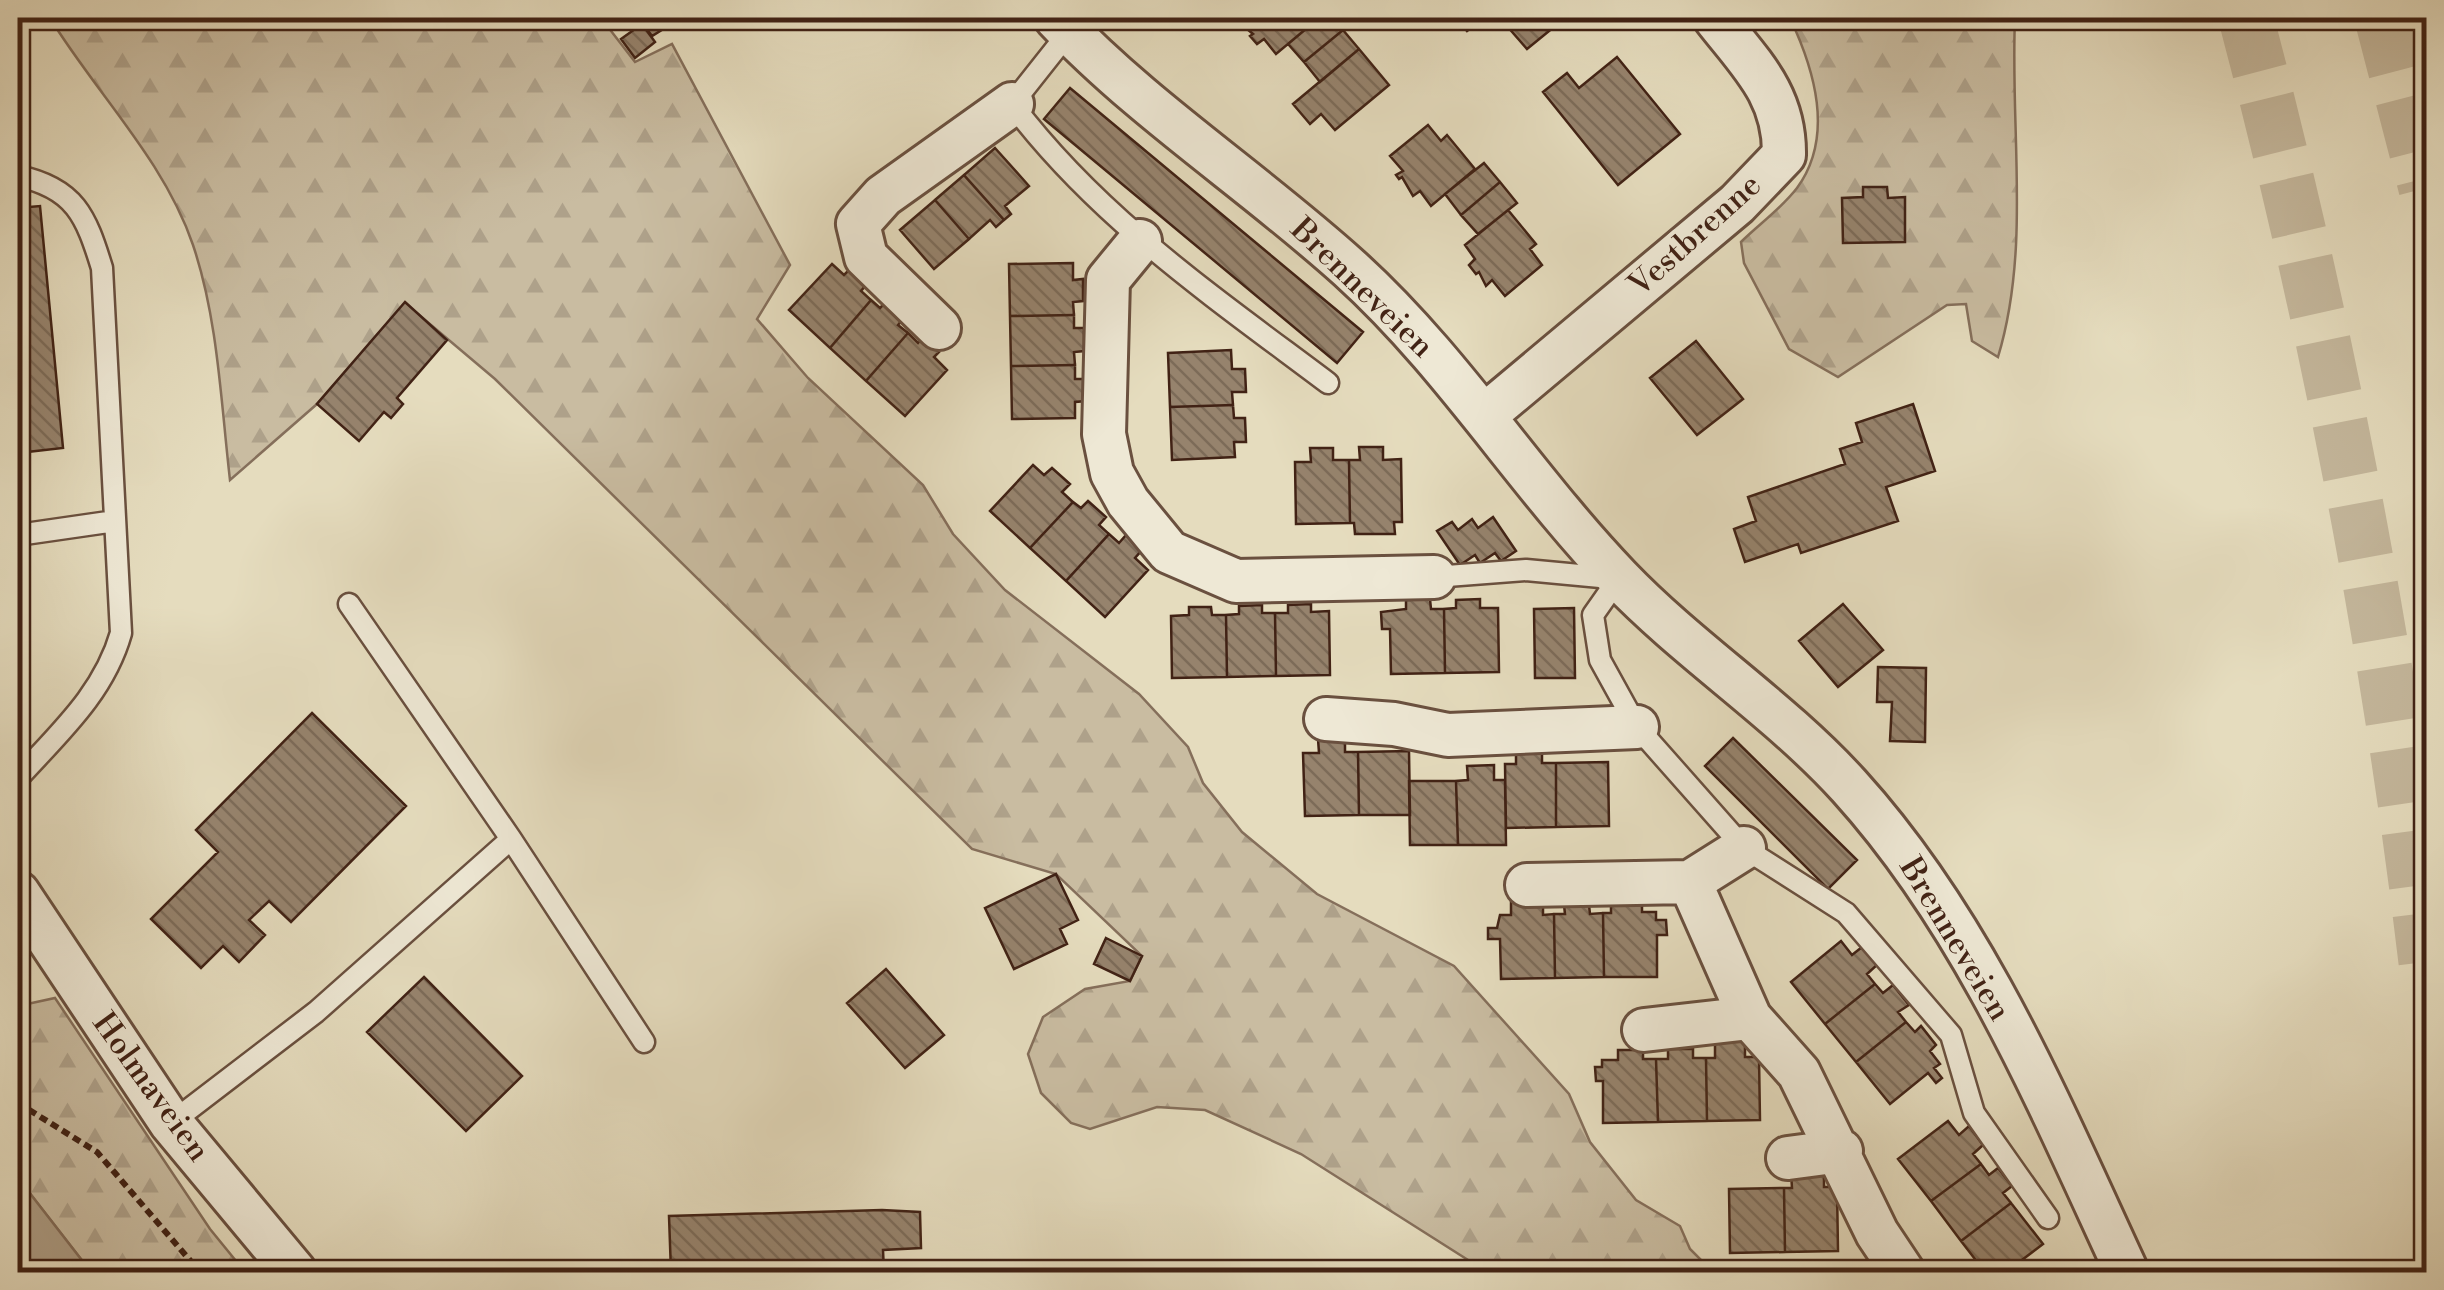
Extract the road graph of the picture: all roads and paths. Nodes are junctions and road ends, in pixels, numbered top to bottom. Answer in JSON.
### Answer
{"nodes":[{"id":1,"x":1715,"y":18,"type":"edge"},
{"id":2,"x":1062,"y":24,"type":"edge"},
{"id":3,"x":1012,"y":104,"type":"junction"},
{"id":4,"x":18,"y":176,"type":"edge"},
{"id":5,"x":1140,"y":241,"type":"junction"},
{"id":6,"x":939,"y":328,"type":"dead end"},
{"id":7,"x":1328,"y":382,"type":"dead end"},
{"id":8,"x":1484,"y":416,"type":"junction"},
{"id":9,"x":115,"y":522,"type":"junction"},
{"id":10,"x":18,"y":535,"type":"edge"},
{"id":11,"x":1434,"y":577,"type":"joint"},
{"id":12,"x":1619,"y":578,"type":"junction"},
{"id":13,"x":348,"y":604,"type":"dead end"},
{"id":14,"x":1326,"y":719,"type":"dead end"},
{"id":15,"x":1637,"y":728,"type":"junction"},
{"id":16,"x":18,"y":778,"type":"edge"},
{"id":17,"x":511,"y":839,"type":"junction"},
{"id":18,"x":1744,"y":848,"type":"junction"},
{"id":19,"x":1690,"y":882,"type":"junction"},
{"id":20,"x":1527,"y":885,"type":"dead end"},
{"id":21,"x":18,"y":893,"type":"edge"},
{"id":22,"x":1750,"y":1018,"type":"junction"},
{"id":23,"x":1644,"y":1030,"type":"dead end"},
{"id":24,"x":644,"y":1042,"type":"dead end"},
{"id":25,"x":18,"y":1103,"type":"edge"},
{"id":26,"x":171,"y":1123,"type":"junction"},
{"id":27,"x":1840,"y":1151,"type":"junction"},
{"id":28,"x":1788,"y":1158,"type":"dead end"},
{"id":29,"x":2048,"y":1218,"type":"dead end"},
{"id":30,"x":200,"y":1272,"type":"edge"},
{"id":31,"x":295,"y":1272,"type":"edge"},
{"id":32,"x":1903,"y":1272,"type":"edge"},
{"id":33,"x":2127,"y":1272,"type":"edge"}],
"edges":[{"from":1,"to":8,"type":"street","name":"Vestbrenne"},
{"from":2,"to":3,"type":"lane","name":"Brenneveien"},
{"from":2,"to":8,"type":"street","name":"Brenneveien"},
{"from":3,"to":5,"type":"lane"},
{"from":3,"to":6,"type":"street","name":"Brenneveien"},
{"from":4,"to":9,"type":"lane"},
{"from":5,"to":7,"type":"lane"},
{"from":5,"to":11,"type":"street"},
{"from":8,"to":12,"type":"street","name":"Brenneveien"},
{"from":9,"to":10,"type":"lane"},
{"from":9,"to":16,"type":"lane"},
{"from":11,"to":12,"type":"lane"},
{"from":12,"to":15,"type":"lane"},
{"from":12,"to":33,"type":"street","name":"Brenneveien"},
{"from":13,"to":17,"type":"lane"},
{"from":14,"to":15,"type":"street"},
{"from":15,"to":18,"type":"lane"},
{"from":17,"to":24,"type":"lane"},
{"from":17,"to":26,"type":"lane"},
{"from":18,"to":19,"type":"street"},
{"from":18,"to":29,"type":"lane"},
{"from":19,"to":20,"type":"street"},
{"from":19,"to":22,"type":"street"},
{"from":21,"to":26,"type":"street","name":"Holmaveien"},
{"from":22,"to":23,"type":"street"},
{"from":22,"to":27,"type":"street"},
{"from":25,"to":30,"type":"path"},
{"from":26,"to":31,"type":"street","name":"Holmaveien"},
{"from":27,"to":28,"type":"street"},
{"from":27,"to":32,"type":"street"}]}
